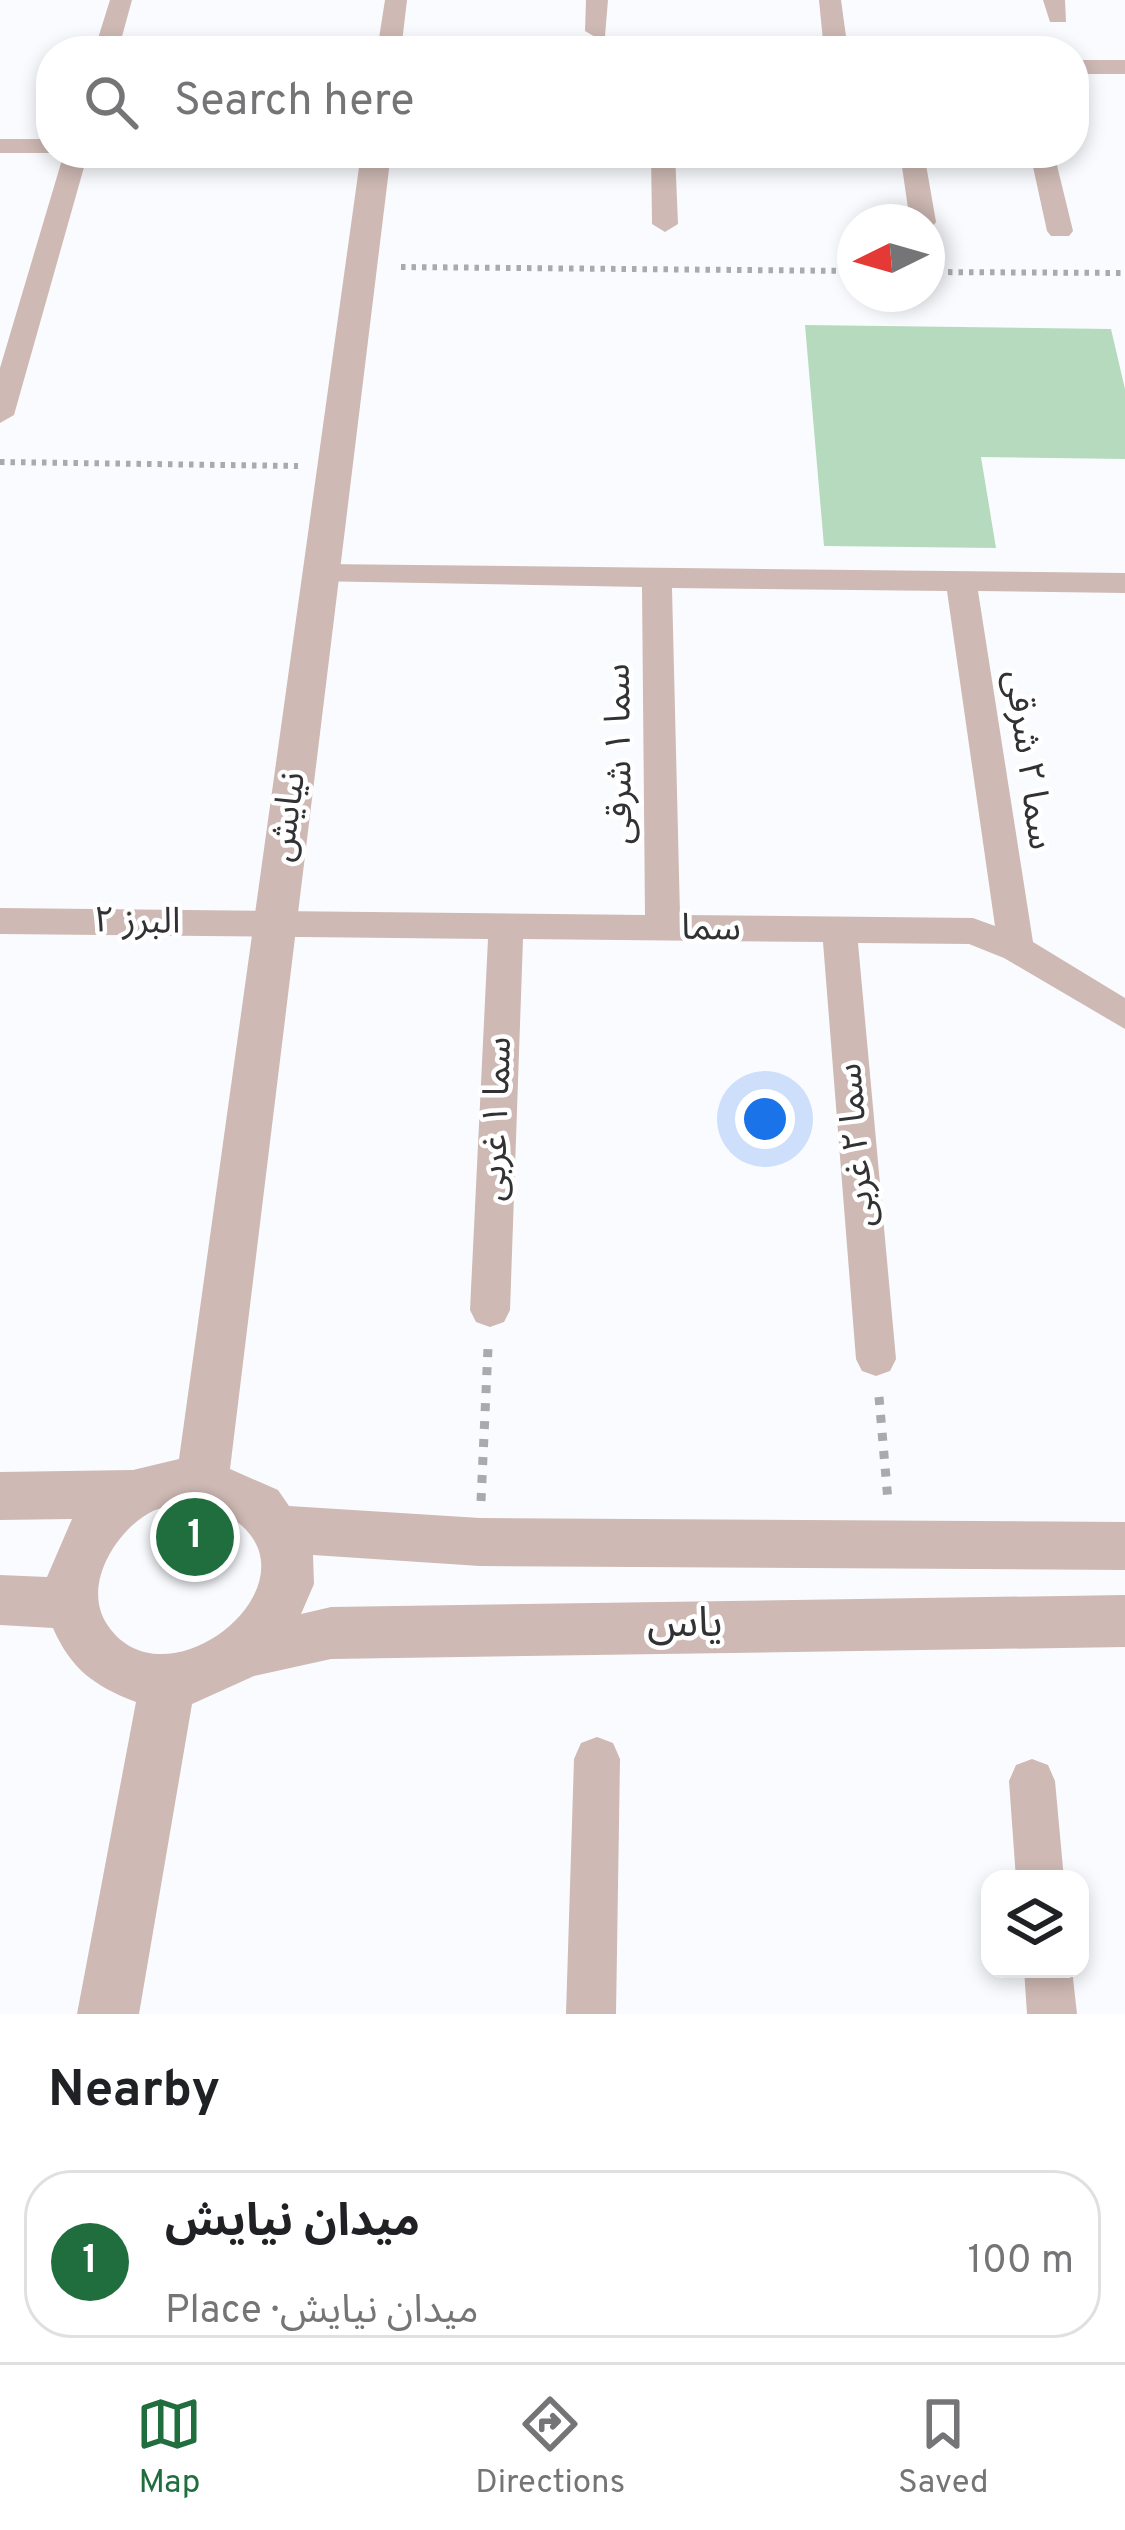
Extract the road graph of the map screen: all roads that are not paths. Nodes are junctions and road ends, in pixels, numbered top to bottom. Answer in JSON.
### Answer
{"nodes":[{"id":1,"x":121,"y":0,"type":"edge"},
{"id":2,"x":396,"y":0,"type":"edge"},
{"id":3,"x":598,"y":0,"type":"edge"},
{"id":4,"x":830,"y":0,"type":"edge"},
{"id":5,"x":597,"y":31,"type":"dead end"},
{"id":6,"x":110,"y":36,"type":"edge"},
{"id":7,"x":391,"y":36,"type":"edge"},
{"id":8,"x":834,"y":36,"type":"edge"},
{"id":9,"x":1089,"y":67,"type":"edge"},
{"id":10,"x":1125,"y":67,"type":"edge"},
{"id":11,"x":0,"y":146,"type":"edge"},
{"id":12,"x":36,"y":146,"type":"edge"},
{"id":13,"x":72,"y":168,"type":"edge"},
{"id":14,"x":374,"y":168,"type":"edge"},
{"id":15,"x":663,"y":168,"type":"edge"},
{"id":16,"x":915,"y":168,"type":"edge"},
{"id":17,"x":1046,"y":168,"type":"edge"},
{"id":18,"x":920,"y":204,"type":"edge"},
{"id":19,"x":665,"y":224,"type":"dead end"},
{"id":20,"x":1060,"y":230,"type":"dead end"},
{"id":21,"x":0,"y":415,"type":"edge"},
{"id":22,"x":321,"y":574,"type":"junction"},
{"id":23,"x":657,"y":578,"type":"junction"},
{"id":24,"x":961,"y":581,"type":"junction"},
{"id":25,"x":1125,"y":583,"type":"edge"},
{"id":26,"x":0,"y":921,"type":"edge"},
{"id":27,"x":274,"y":924,"type":"junction"},
{"id":28,"x":506,"y":927,"type":"junction"},
{"id":29,"x":663,"y":929,"type":"junction"},
{"id":30,"x":840,"y":932,"type":"junction"},
{"id":31,"x":1016,"y":950,"type":"junction"},
{"id":32,"x":1125,"y":1015,"type":"edge"},
{"id":33,"x":490,"y":1310,"type":"road end"},
{"id":34,"x":876,"y":1359,"type":"road end"},
{"id":35,"x":202,"y":1481,"type":"junction"},
{"id":36,"x":134,"y":1494,"type":"junction"},
{"id":37,"x":0,"y":1496,"type":"edge"},
{"id":38,"x":279,"y":1529,"type":"junction"},
{"id":39,"x":1125,"y":1546,"type":"edge"},
{"id":40,"x":0,"y":1600,"type":"edge"},
{"id":41,"x":71,"y":1604,"type":"junction"},
{"id":42,"x":1125,"y":1622,"type":"edge"},
{"id":43,"x":247,"y":1652,"type":"junction"},
{"id":44,"x":168,"y":1680,"type":"junction"},
{"id":45,"x":597,"y":1759,"type":"dead end"},
{"id":46,"x":1032,"y":1781,"type":"dead end"},
{"id":47,"x":1039,"y":1870,"type":"edge"},
{"id":48,"x":1049,"y":1978,"type":"edge"},
{"id":49,"x":108,"y":2014,"type":"edge"},
{"id":50,"x":591,"y":2014,"type":"edge"},
{"id":51,"x":1052,"y":2014,"type":"edge"}],
"edges":[{"from":1,"to":6,"type":"street"},
{"from":2,"to":7,"type":"street"},
{"from":3,"to":5,"type":"street"},
{"from":4,"to":8,"type":"street"},
{"from":9,"to":10,"type":"street"},
{"from":11,"to":12,"type":"street"},
{"from":13,"to":21,"type":"street"},
{"from":14,"to":22,"type":"street","name":"نیایش"},
{"from":15,"to":19,"type":"street"},
{"from":16,"to":18,"type":"street"},
{"from":17,"to":20,"type":"street"},
{"from":22,"to":23,"type":"street"},
{"from":22,"to":27,"type":"street","name":"نیایش"},
{"from":23,"to":24,"type":"street"},
{"from":23,"to":29,"type":"street","name":"سما ۱ شرقی"},
{"from":24,"to":25,"type":"street"},
{"from":24,"to":31,"type":"street","name":"سما ۲ شرقی"},
{"from":26,"to":27,"type":"street","name":"البرز ۲"},
{"from":27,"to":28,"type":"street","name":"سما"},
{"from":27,"to":35,"type":"street","name":"نیایش"},
{"from":28,"to":29,"type":"street","name":"سما"},
{"from":28,"to":33,"type":"street","name":"سما ۱ غربی"},
{"from":29,"to":30,"type":"street","name":"سما"},
{"from":30,"to":31,"type":"street","name":"سما"},
{"from":30,"to":34,"type":"street","name":"سما ۲ غربی"},
{"from":31,"to":32,"type":"street","name":"سما"},
{"from":35,"to":36,"type":"street"},
{"from":35,"to":38,"type":"street"},
{"from":36,"to":37,"type":"street"},
{"from":36,"to":41,"type":"street"},
{"from":38,"to":39,"type":"street"},
{"from":38,"to":43,"type":"street"},
{"from":40,"to":41,"type":"street"},
{"from":41,"to":44,"type":"street"},
{"from":42,"to":43,"type":"street","name":"یاس"},
{"from":43,"to":44,"type":"street"},
{"from":44,"to":49,"type":"street"},
{"from":45,"to":50,"type":"street"},
{"from":46,"to":47,"type":"street"},
{"from":48,"to":51,"type":"street"}]}
